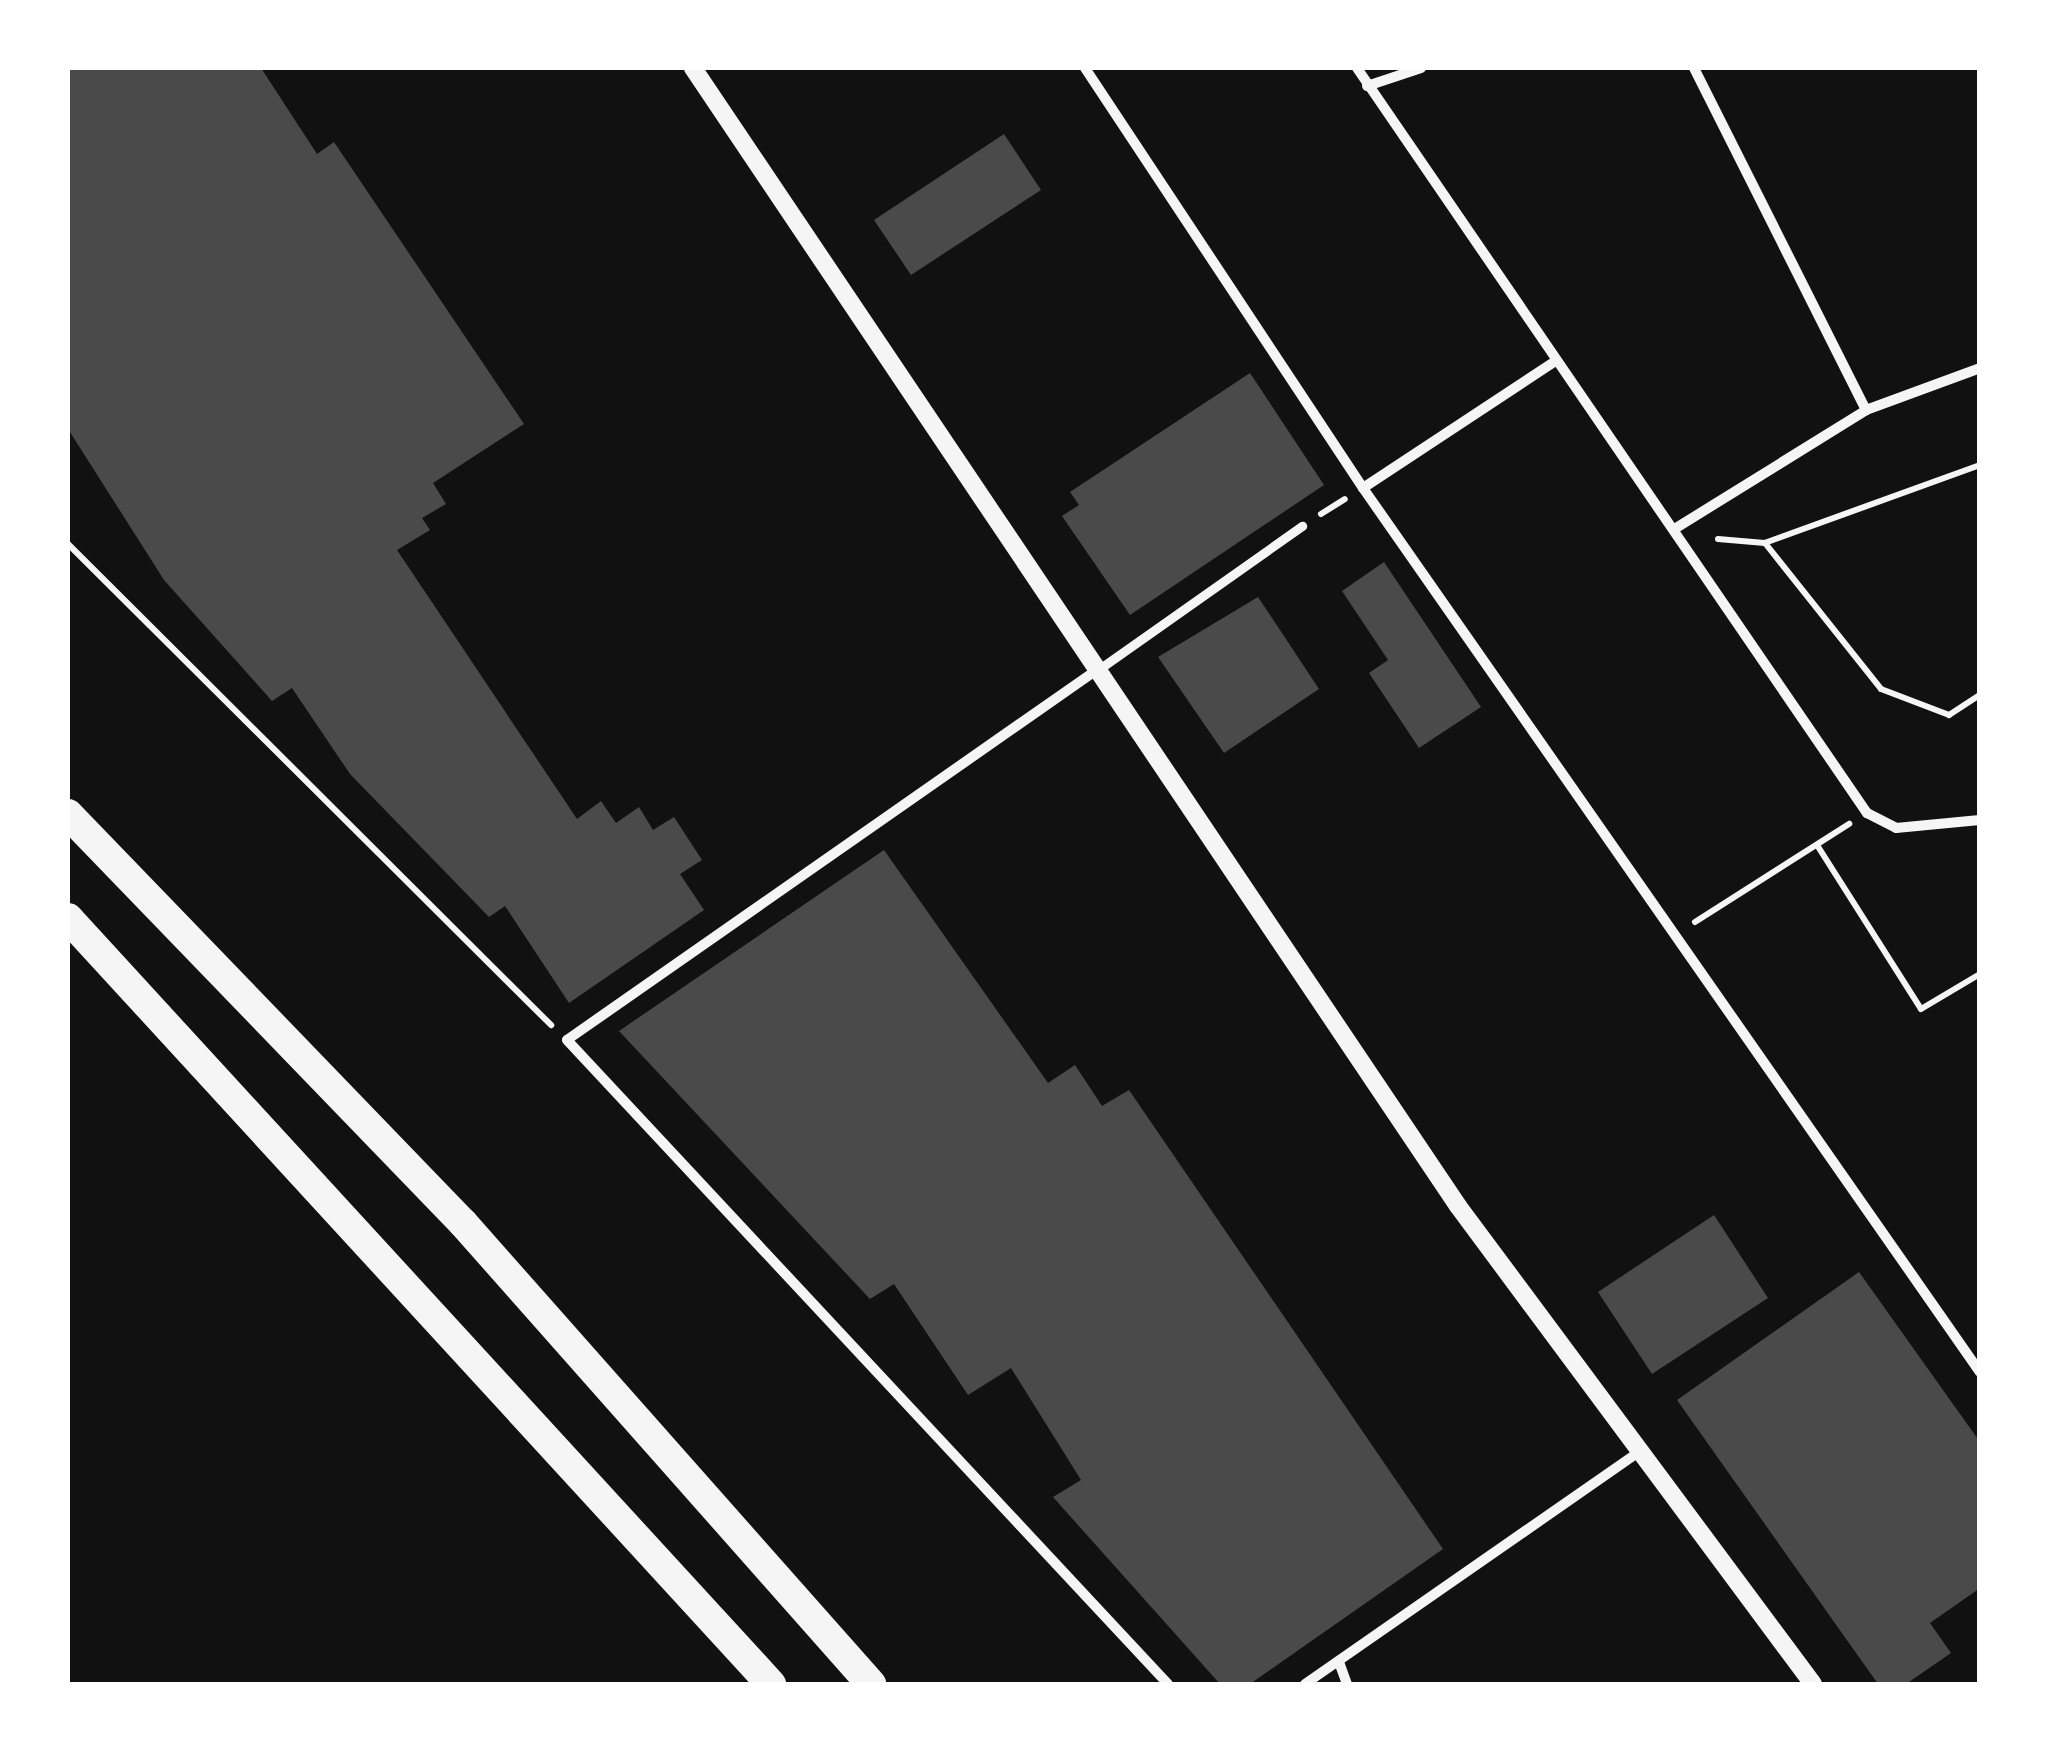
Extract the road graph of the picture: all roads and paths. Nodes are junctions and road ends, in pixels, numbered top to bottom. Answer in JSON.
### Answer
{"nodes":[{"id":1,"x":693,"y":68,"type":"edge"},
{"id":2,"x":1085,"y":68,"type":"edge"},
{"id":3,"x":1358,"y":68,"type":"edge"},
{"id":4,"x":1421,"y":68,"type":"edge"},
{"id":5,"x":1694,"y":68,"type":"edge"},
{"id":6,"x":1367,"y":86,"type":"junction"},
{"id":7,"x":1554,"y":362,"type":"junction"},
{"id":8,"x":1980,"y":368,"type":"edge"},
{"id":9,"x":1866,"y":410,"type":"junction"},
{"id":10,"x":1980,"y":465,"type":"edge"},
{"id":11,"x":1363,"y":488,"type":"junction"},
{"id":12,"x":1302,"y":526,"type":"joint"},
{"id":13,"x":1676,"y":528,"type":"junction"},
{"id":14,"x":1718,"y":538,"type":"dead end"},
{"id":15,"x":1765,"y":543,"type":"junction"},
{"id":16,"x":68,"y":544,"type":"edge"},
{"id":17,"x":1102,"y":666,"type":"junction"},
{"id":18,"x":1980,"y":695,"type":"edge"},
{"id":19,"x":1868,"y":813,"type":"junction"},
{"id":20,"x":68,"y":814,"type":"edge"},
{"id":21,"x":1980,"y":820,"type":"edge"},
{"id":22,"x":1816,"y":845,"type":"junction"},
{"id":23,"x":68,"y":918,"type":"edge"},
{"id":24,"x":1675,"y":935,"type":"junction"},
{"id":25,"x":1980,"y":974,"type":"edge"},
{"id":26,"x":566,"y":1040,"type":"junction"},
{"id":27,"x":1979,"y":1370,"type":"edge"},
{"id":28,"x":1636,"y":1454,"type":"junction"},
{"id":29,"x":1339,"y":1662,"type":"junction"},
{"id":30,"x":771,"y":1684,"type":"edge"},
{"id":31,"x":872,"y":1684,"type":"edge"},
{"id":32,"x":1168,"y":1684,"type":"edge"},
{"id":33,"x":1305,"y":1684,"type":"edge"},
{"id":34,"x":1346,"y":1684,"type":"edge"},
{"id":35,"x":1814,"y":1684,"type":"edge"}],
"edges":[{"from":1,"to":17,"type":"street"},
{"from":2,"to":11,"type":"street"},
{"from":3,"to":6,"type":"street"},
{"from":4,"to":6,"type":"street"},
{"from":5,"to":9,"type":"street"},
{"from":6,"to":7,"type":"street"},
{"from":7,"to":11,"type":"street"},
{"from":7,"to":13,"type":"street"},
{"from":8,"to":9,"type":"street"},
{"from":9,"to":13,"type":"street"},
{"from":10,"to":15,"type":"path"},
{"from":11,"to":12,"type":"path"},
{"from":11,"to":24,"type":"street"},
{"from":12,"to":17,"type":"street"},
{"from":13,"to":19,"type":"street"},
{"from":14,"to":15,"type":"path"},
{"from":15,"to":18,"type":"path"},
{"from":16,"to":26,"type":"path"},
{"from":17,"to":26,"type":"street"},
{"from":17,"to":28,"type":"street"},
{"from":19,"to":21,"type":"street"},
{"from":19,"to":22,"type":"path"},
{"from":20,"to":31,"type":"highway"},
{"from":22,"to":24,"type":"path"},
{"from":22,"to":25,"type":"path"},
{"from":23,"to":30,"type":"highway"},
{"from":24,"to":27,"type":"street"},
{"from":26,"to":32,"type":"street"},
{"from":28,"to":29,"type":"street"},
{"from":28,"to":35,"type":"street"},
{"from":29,"to":33,"type":"street"},
{"from":29,"to":34,"type":"street"}]}
